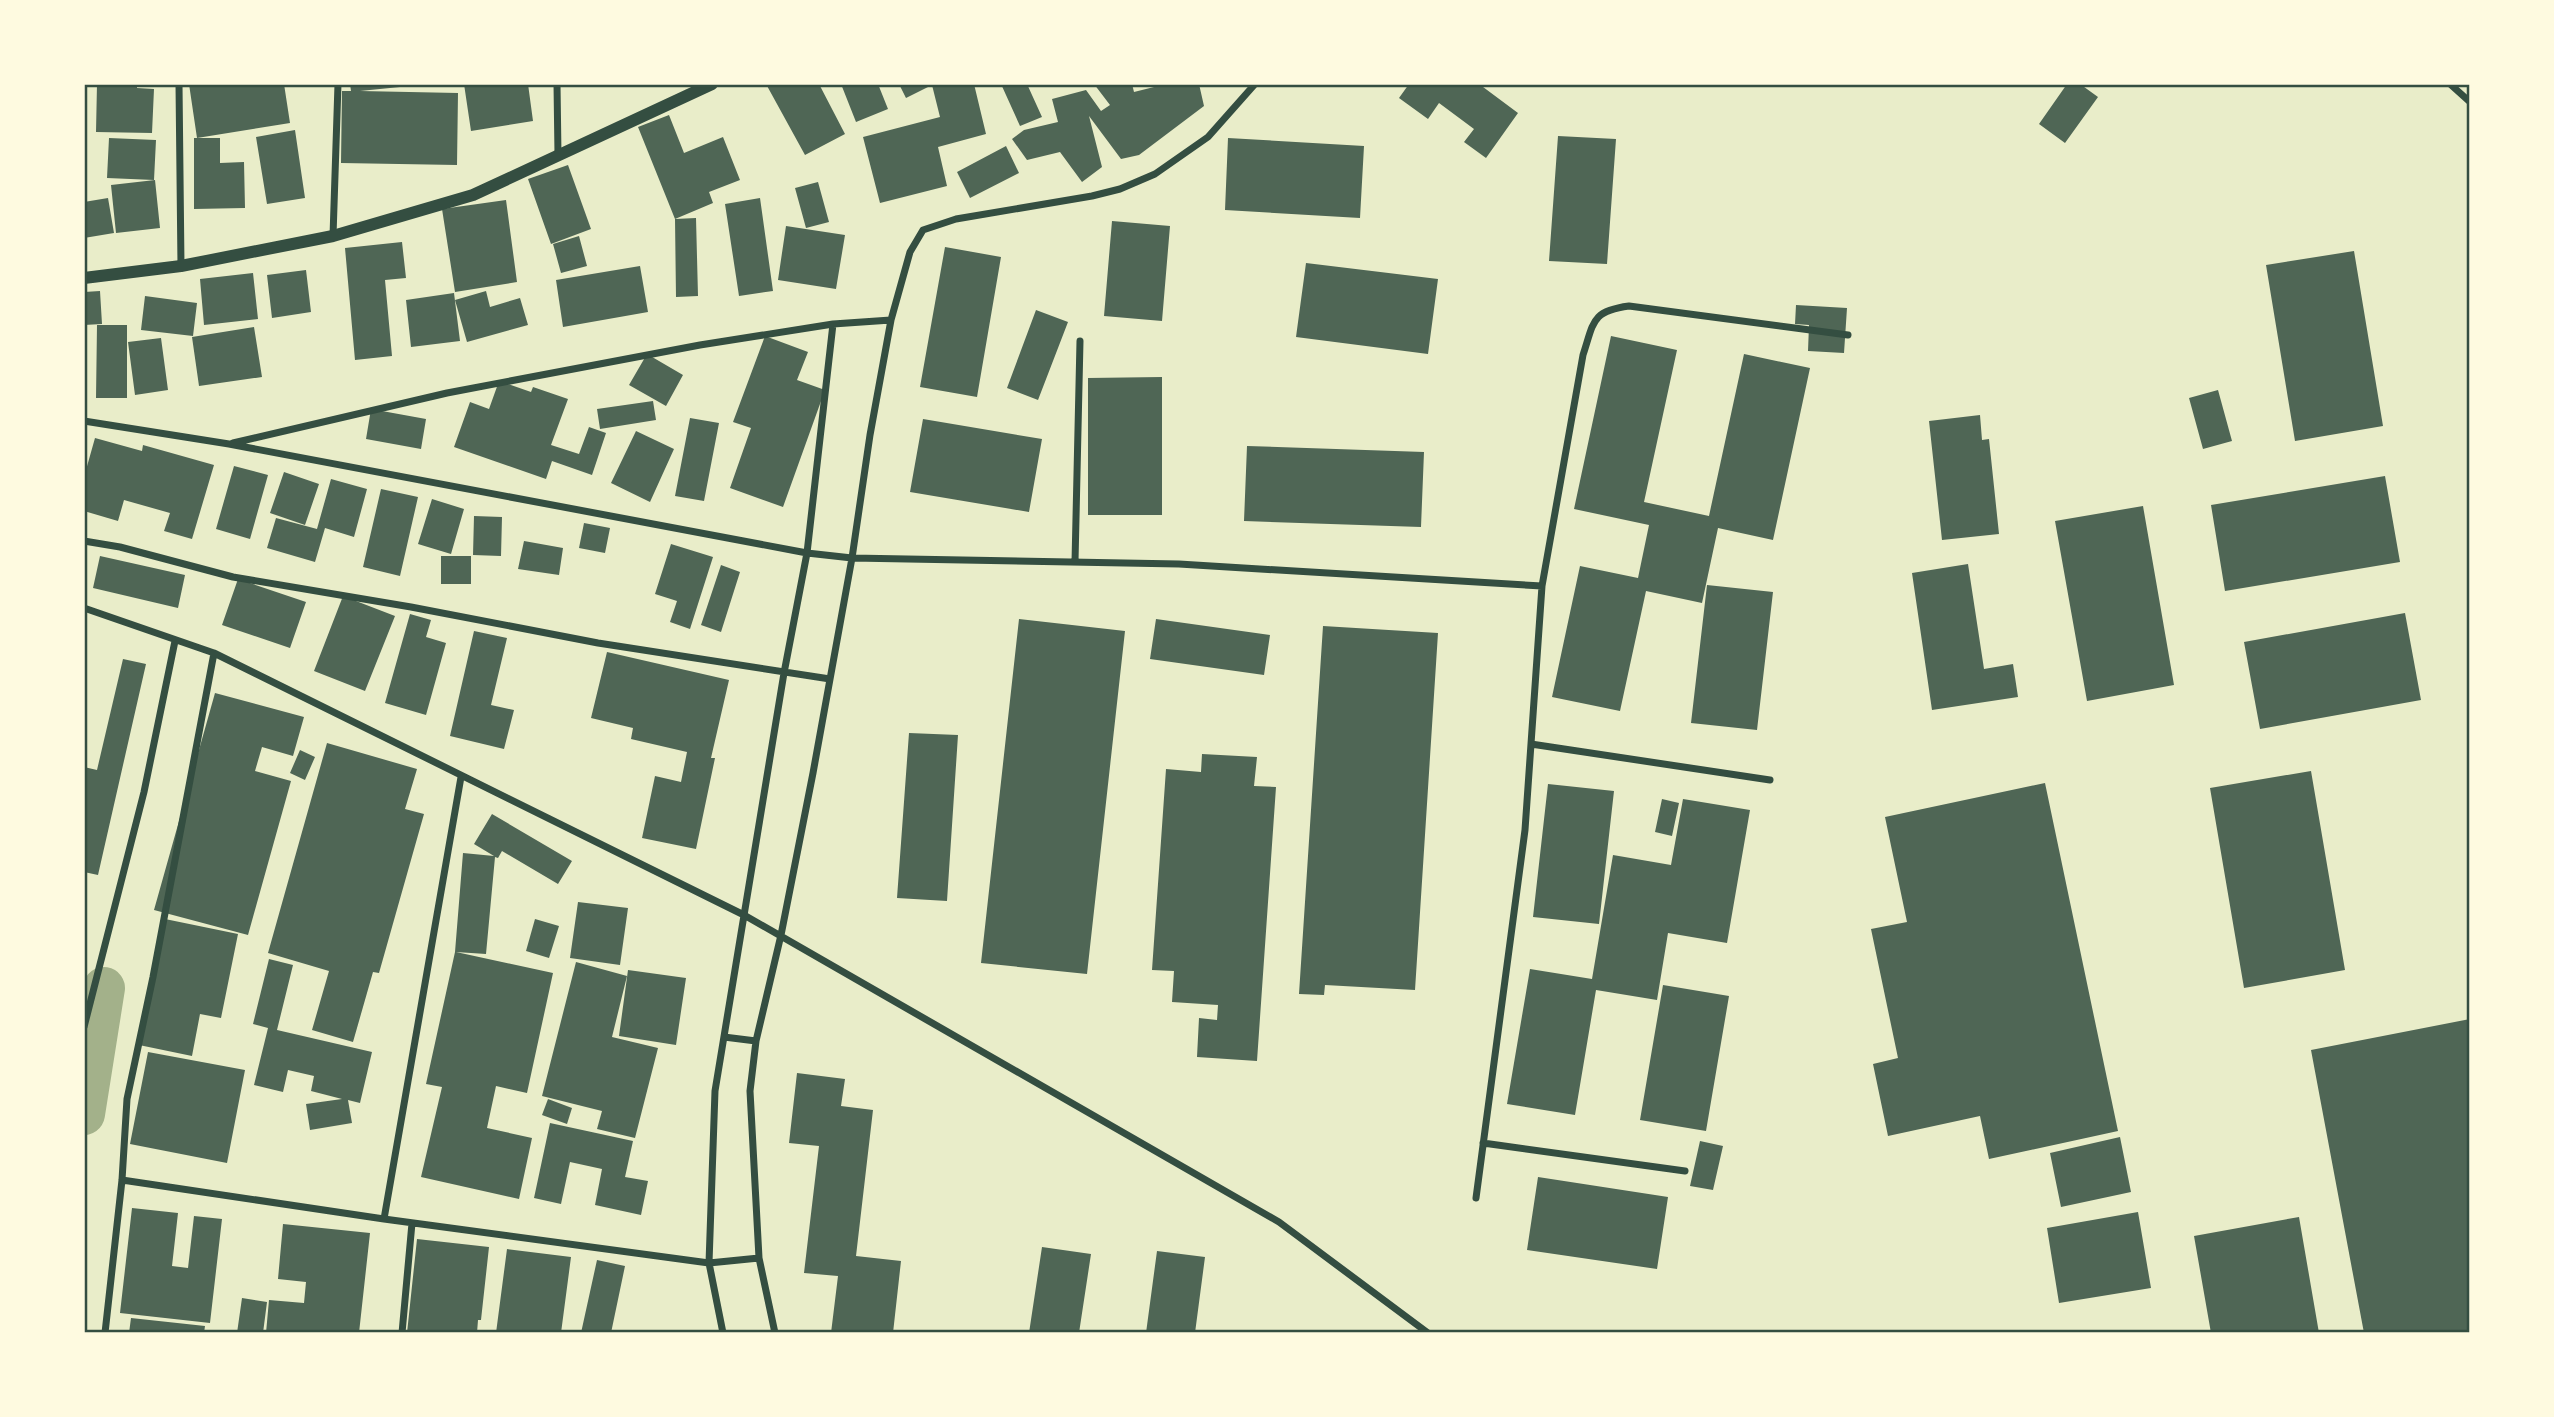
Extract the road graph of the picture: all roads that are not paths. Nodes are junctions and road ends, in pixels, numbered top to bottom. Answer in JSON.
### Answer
{"nodes":[{"id":1,"x":179,"y":84,"type":"edge"},
{"id":2,"x":338,"y":84,"type":"edge"},
{"id":3,"x":556,"y":84,"type":"edge"},
{"id":4,"x":712,"y":84,"type":"edge"},
{"id":5,"x":1255,"y":84,"type":"edge"},
{"id":6,"x":2450,"y":84,"type":"edge"},
{"id":7,"x":2470,"y":102,"type":"edge"},
{"id":8,"x":558,"y":155,"type":"junction"},
{"id":9,"x":333,"y":236,"type":"junction"},
{"id":10,"x":181,"y":266,"type":"junction"},
{"id":11,"x":84,"y":278,"type":"edge"},
{"id":12,"x":891,"y":320,"type":"junction"},
{"id":13,"x":833,"y":324,"type":"junction"},
{"id":14,"x":1848,"y":335,"type":"dead end"},
{"id":15,"x":1080,"y":341,"type":"dead end"},
{"id":16,"x":84,"y":421,"type":"edge"},
{"id":17,"x":229,"y":444,"type":"junction"},
{"id":18,"x":84,"y":541,"type":"edge"},
{"id":19,"x":807,"y":553,"type":"junction"},
{"id":20,"x":852,"y":558,"type":"junction"},
{"id":21,"x":1075,"y":562,"type":"junction"},
{"id":22,"x":1542,"y":586,"type":"junction"},
{"id":23,"x":84,"y":608,"type":"edge"},
{"id":24,"x":175,"y":641,"type":"junction"},
{"id":25,"x":214,"y":653,"type":"junction"},
{"id":26,"x":784,"y":673,"type":"junction"},
{"id":27,"x":830,"y":679,"type":"junction"},
{"id":28,"x":1531,"y":744,"type":"junction"},
{"id":29,"x":461,"y":777,"type":"junction"},
{"id":30,"x":1770,"y":780,"type":"dead end"},
{"id":31,"x":744,"y":915,"type":"junction"},
{"id":32,"x":781,"y":935,"type":"junction"},
{"id":33,"x":84,"y":1027,"type":"edge"},
{"id":34,"x":724,"y":1037,"type":"junction"},
{"id":35,"x":756,"y":1041,"type":"junction"},
{"id":36,"x":1483,"y":1143,"type":"junction"},
{"id":37,"x":1685,"y":1171,"type":"dead end"},
{"id":38,"x":121,"y":1180,"type":"junction"},
{"id":39,"x":1476,"y":1198,"type":"dead end"},
{"id":40,"x":384,"y":1219,"type":"junction"},
{"id":41,"x":412,"y":1223,"type":"junction"},
{"id":42,"x":759,"y":1258,"type":"junction"},
{"id":43,"x":709,"y":1263,"type":"junction"},
{"id":44,"x":105,"y":1333,"type":"edge"},
{"id":45,"x":402,"y":1333,"type":"edge"},
{"id":46,"x":723,"y":1333,"type":"edge"},
{"id":47,"x":775,"y":1333,"type":"edge"},
{"id":48,"x":1428,"y":1333,"type":"edge"}],
"edges":[{"from":1,"to":10,"type":"street"},
{"from":2,"to":9,"type":"street"},
{"from":3,"to":8,"type":"street"},
{"from":4,"to":8,"type":"street"},
{"from":5,"to":12,"type":"street"},
{"from":6,"to":7,"type":"street"},
{"from":8,"to":9,"type":"street"},
{"from":9,"to":10,"type":"street"},
{"from":10,"to":11,"type":"street"},
{"from":12,"to":13,"type":"street"},
{"from":12,"to":20,"type":"street"},
{"from":13,"to":17,"type":"street"},
{"from":13,"to":19,"type":"street"},
{"from":14,"to":22,"type":"street"},
{"from":15,"to":21,"type":"street"},
{"from":16,"to":17,"type":"street"},
{"from":17,"to":19,"type":"street"},
{"from":18,"to":26,"type":"street"},
{"from":19,"to":20,"type":"street"},
{"from":19,"to":26,"type":"street"},
{"from":20,"to":21,"type":"street"},
{"from":20,"to":27,"type":"street"},
{"from":21,"to":22,"type":"street"},
{"from":22,"to":28,"type":"street"},
{"from":23,"to":24,"type":"street"},
{"from":24,"to":25,"type":"street"},
{"from":24,"to":33,"type":"street"},
{"from":25,"to":29,"type":"street"},
{"from":25,"to":38,"type":"street"},
{"from":26,"to":27,"type":"street"},
{"from":26,"to":31,"type":"street"},
{"from":27,"to":32,"type":"street"},
{"from":28,"to":30,"type":"street"},
{"from":28,"to":36,"type":"street"},
{"from":29,"to":31,"type":"street"},
{"from":29,"to":40,"type":"street"},
{"from":31,"to":32,"type":"street"},
{"from":31,"to":34,"type":"street"},
{"from":32,"to":35,"type":"street"},
{"from":32,"to":48,"type":"street"},
{"from":34,"to":35,"type":"street"},
{"from":34,"to":43,"type":"street"},
{"from":35,"to":42,"type":"street"},
{"from":36,"to":37,"type":"street"},
{"from":36,"to":39,"type":"street"},
{"from":38,"to":40,"type":"street"},
{"from":38,"to":44,"type":"street"},
{"from":40,"to":41,"type":"street"},
{"from":41,"to":43,"type":"street"},
{"from":41,"to":45,"type":"street"},
{"from":42,"to":43,"type":"street"},
{"from":42,"to":47,"type":"street"},
{"from":43,"to":46,"type":"street"}]}
